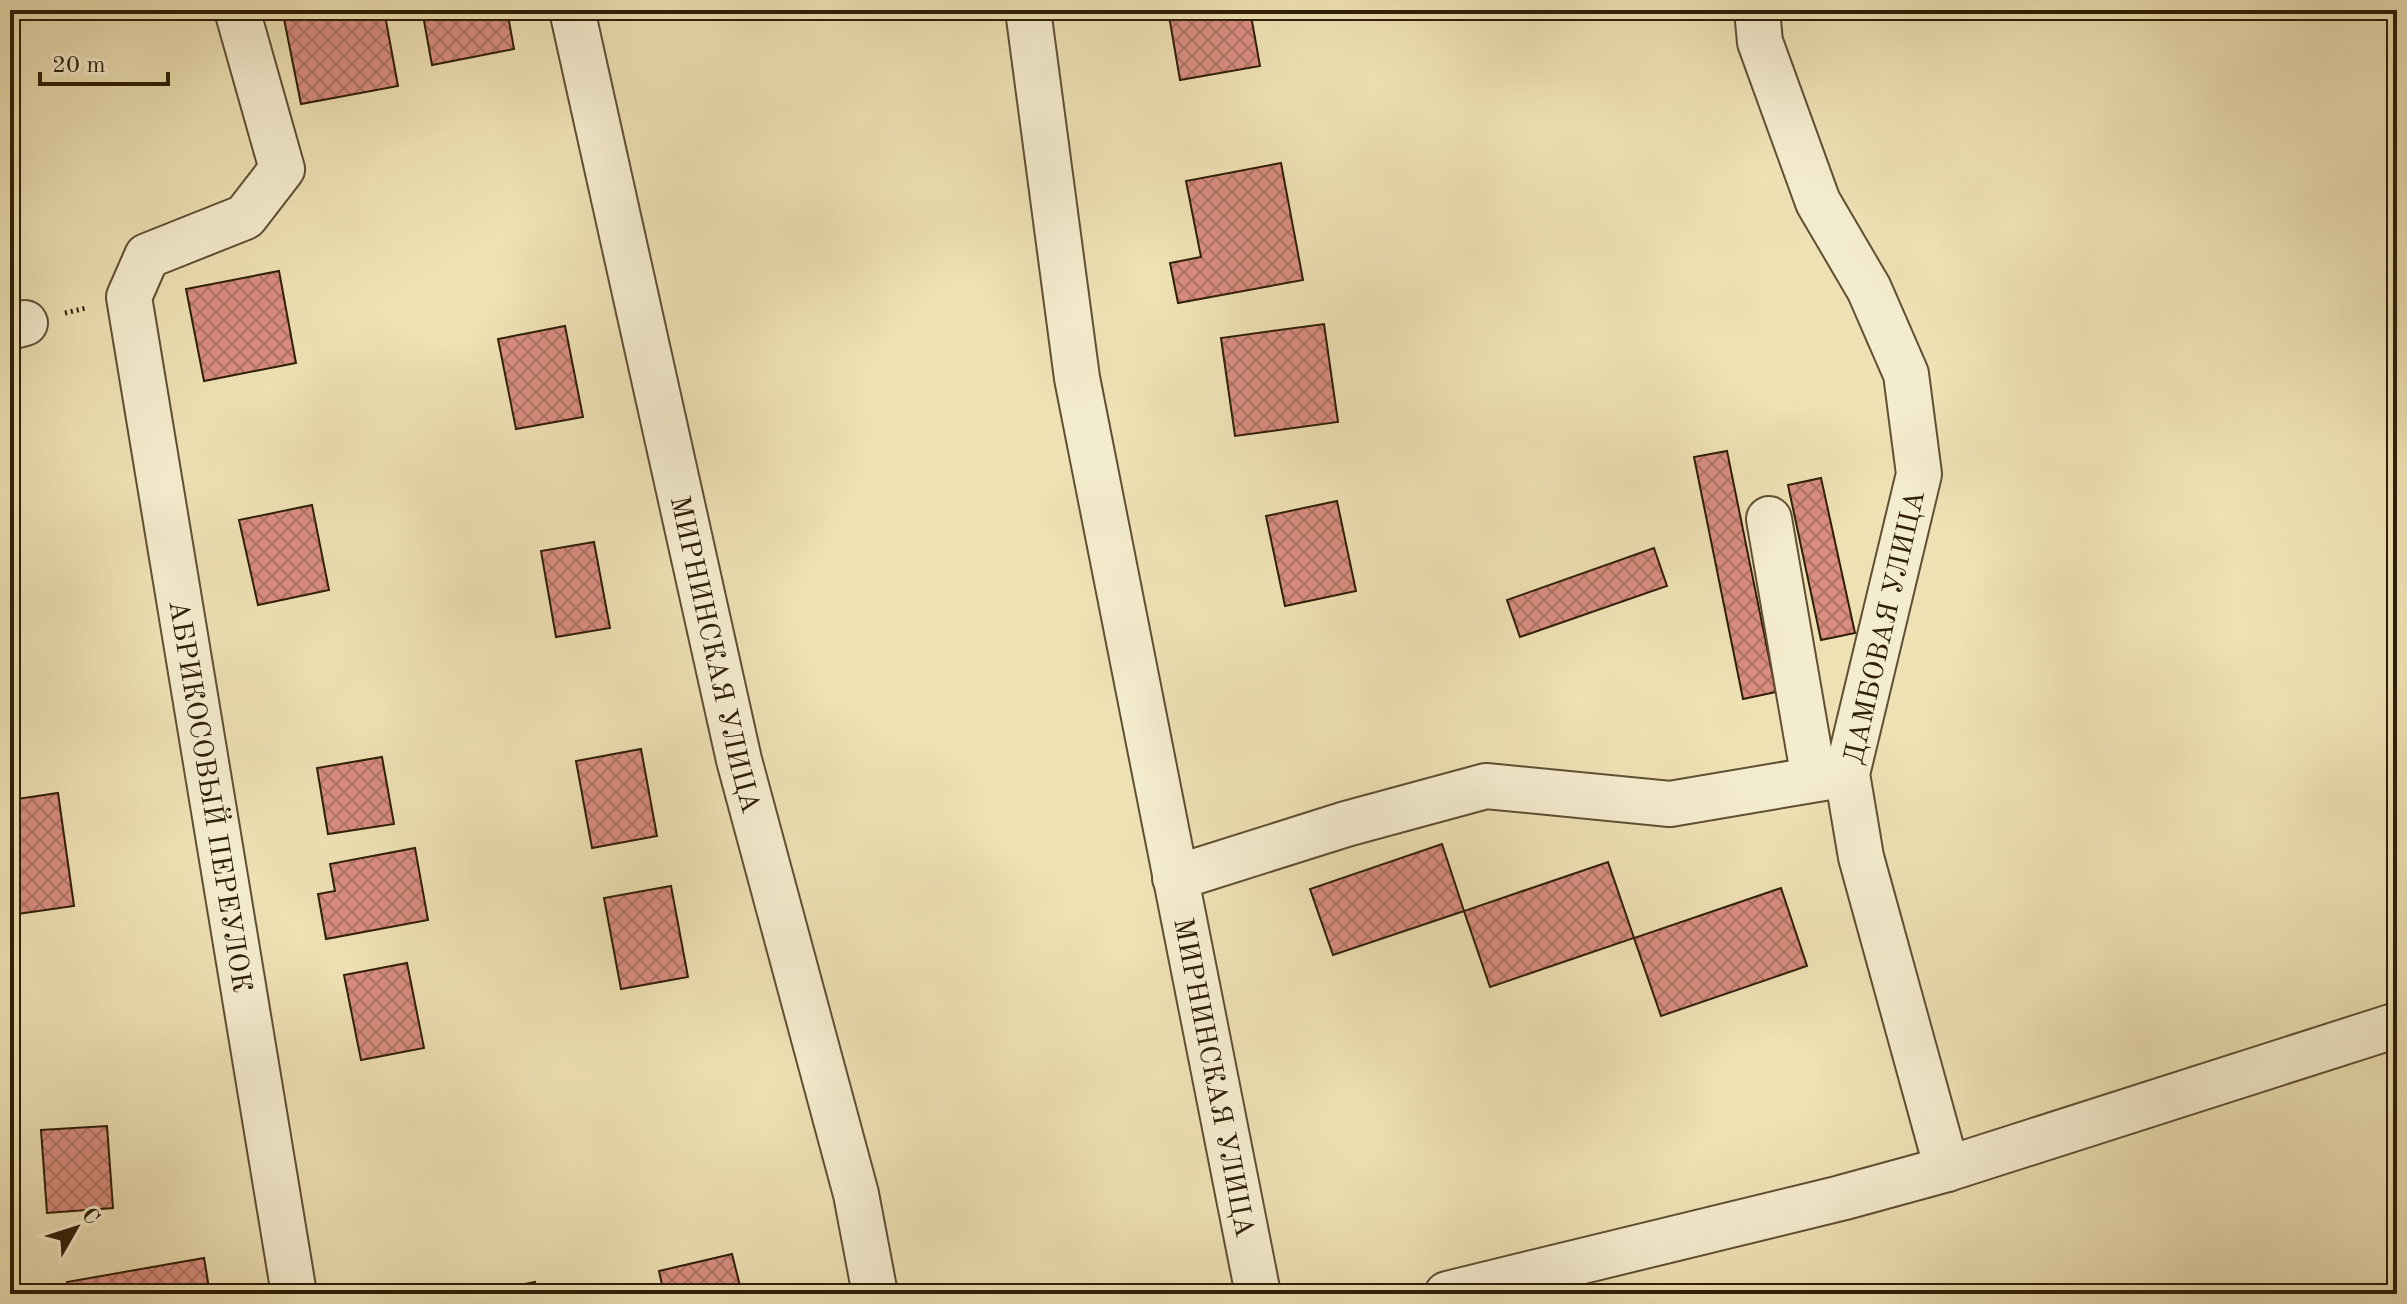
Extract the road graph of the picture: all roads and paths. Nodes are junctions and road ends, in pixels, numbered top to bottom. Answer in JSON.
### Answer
{"nodes":[{"id":1,"x":237,"y":10,"type":"edge"},
{"id":2,"x":572,"y":10,"type":"edge"},
{"id":3,"x":1028,"y":10,"type":"edge"},
{"id":4,"x":1757,"y":10,"type":"edge"},
{"id":5,"x":129,"y":297,"type":"junction"},
{"id":6,"x":18,"y":325,"type":"edge"},
{"id":7,"x":1769,"y":519,"type":"dead end"},
{"id":8,"x":1831,"y":777,"type":"junction"},
{"id":9,"x":1175,"y":878,"type":"junction"},
{"id":10,"x":2397,"y":1025,"type":"edge"},
{"id":11,"x":1947,"y":1169,"type":"junction"},
{"id":12,"x":294,"y":1294,"type":"edge"},
{"id":13,"x":875,"y":1294,"type":"edge"},
{"id":14,"x":1258,"y":1294,"type":"edge"},
{"id":15,"x":1447,"y":1294,"type":"edge"}],
"edges":[{"from":1,"to":5,"type":"street"},
{"from":2,"to":13,"type":"street","name":"МИРНИНСКАЯ УЛИЦА"},
{"from":3,"to":9,"type":"street","name":"МИРНИНСКАЯ УЛИЦА"},
{"from":4,"to":8,"type":"street","name":"ДАМБОВАЯ УЛИЦА"},
{"from":5,"to":6,"type":"path"},
{"from":5,"to":12,"type":"street","name":"АБРИКОСОВЫЙ ПЕРЕУЛОК"},
{"from":7,"to":8,"type":"street"},
{"from":8,"to":9,"type":"street"},
{"from":8,"to":11,"type":"street","name":"ДАМБОВАЯ УЛИЦА"},
{"from":9,"to":14,"type":"street","name":"МИРНИНСКАЯ УЛИЦА"},
{"from":10,"to":11,"type":"street"},
{"from":11,"to":15,"type":"street"}]}
